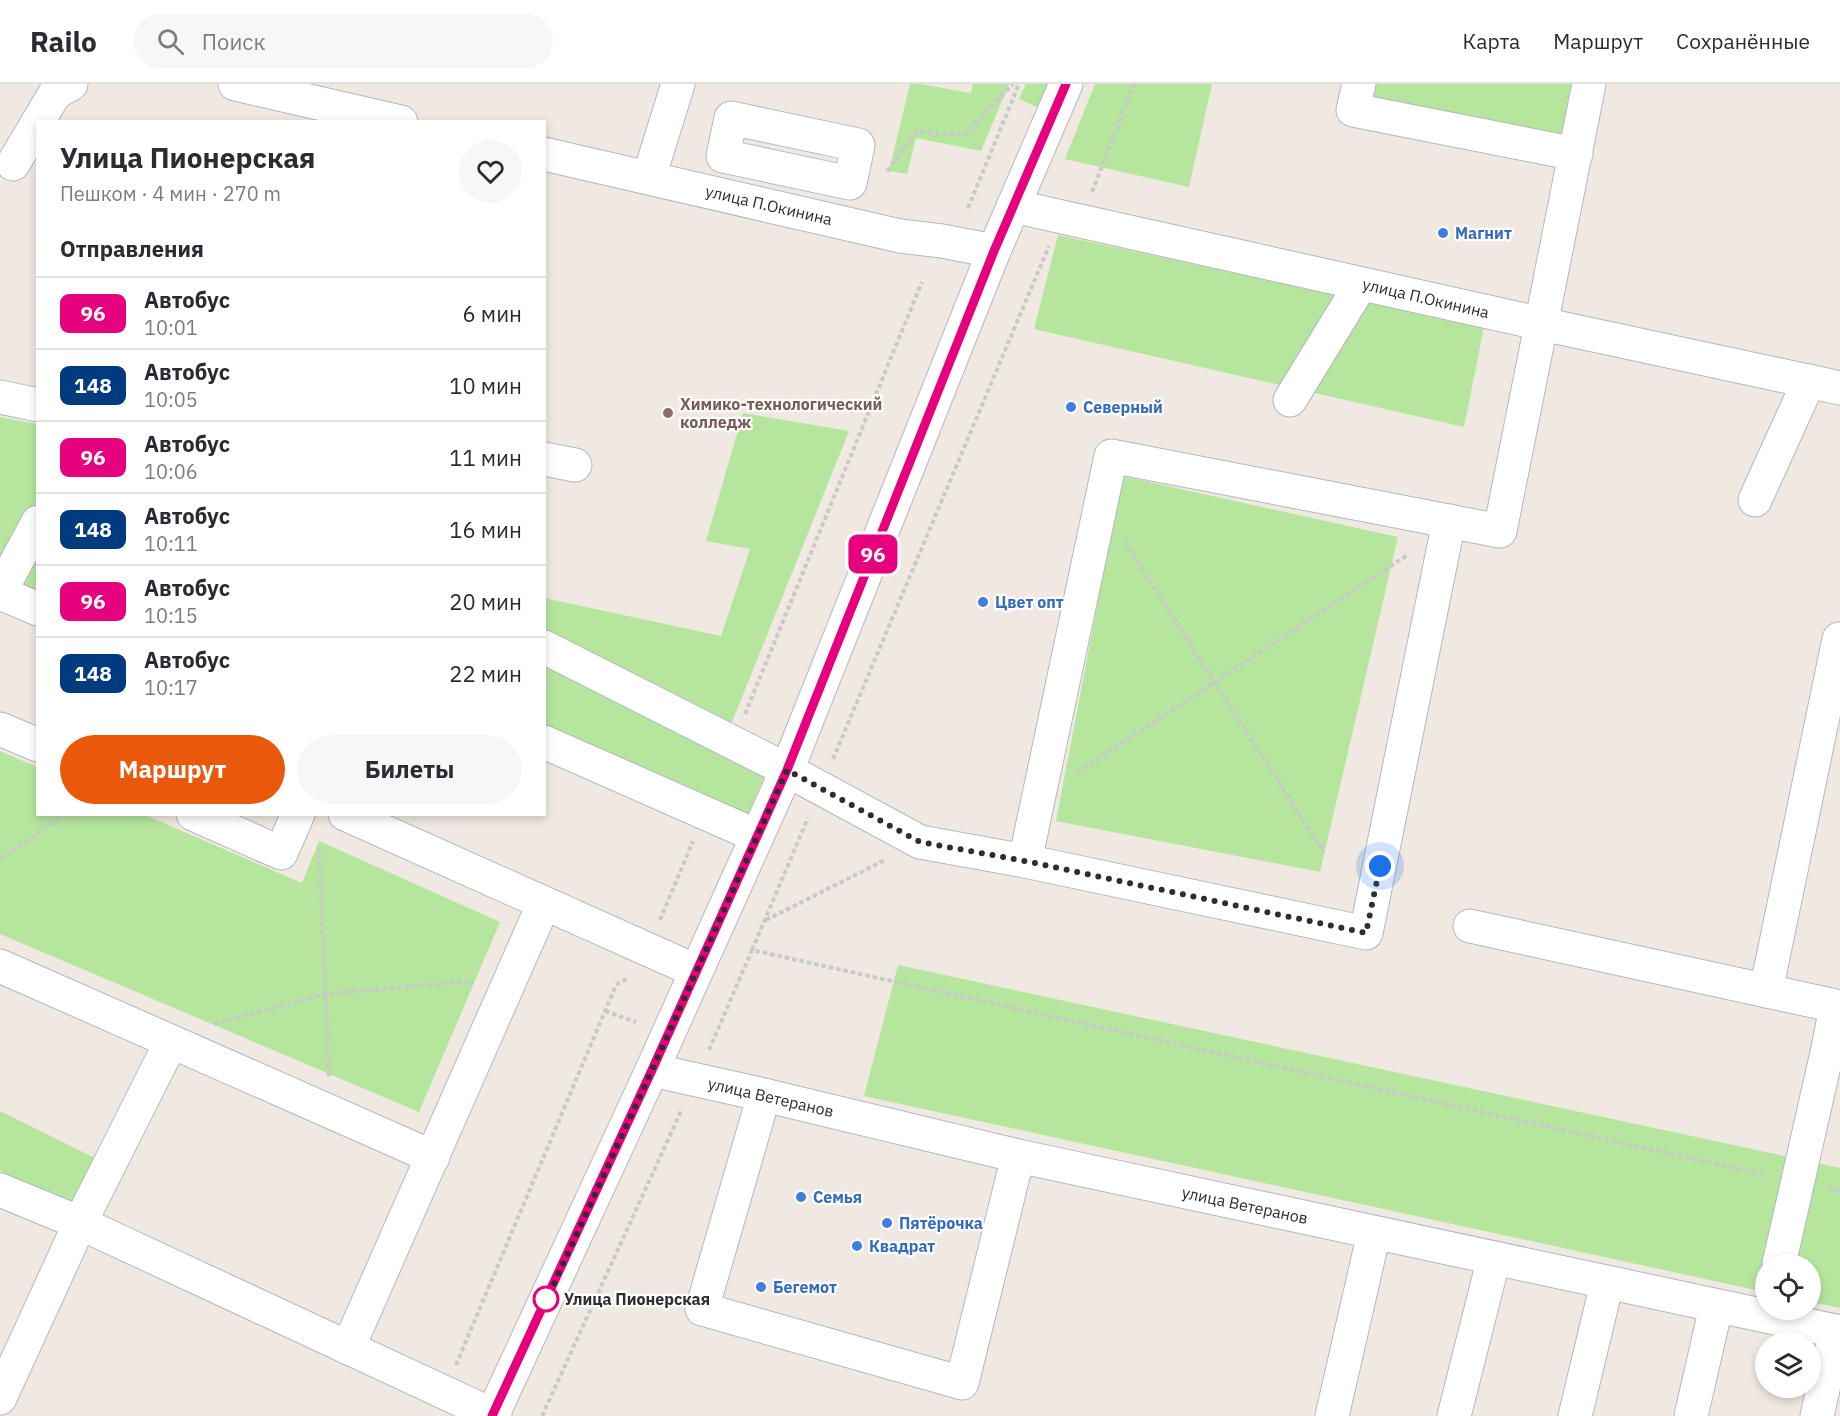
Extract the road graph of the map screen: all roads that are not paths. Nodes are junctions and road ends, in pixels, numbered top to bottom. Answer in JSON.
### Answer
{"nodes":[{"id":1,"x":71,"y":84,"type":"edge"},
{"id":2,"x":235,"y":84,"type":"edge"},
{"id":3,"x":678,"y":84,"type":"edge"},
{"id":4,"x":1066,"y":84,"type":"edge"},
{"id":5,"x":1359,"y":84,"type":"edge"},
{"id":6,"x":1589,"y":84,"type":"edge"},
{"id":7,"x":39,"y":120,"type":"edge"},
{"id":8,"x":392,"y":120,"type":"edge"},
{"id":9,"x":36,"y":125,"type":"edge"},
{"id":10,"x":546,"y":154,"type":"edge"},
{"id":11,"x":1576,"y":154,"type":"junction"},
{"id":12,"x":13,"y":164,"type":"dead end"},
{"id":13,"x":649,"y":177,"type":"junction"},
{"id":14,"x":1013,"y":206,"type":"junction"},
{"id":15,"x":994,"y":251,"type":"junction"},
{"id":16,"x":1361,"y":284,"type":"junction"},
{"id":17,"x":1542,"y":324,"type":"junction"},
{"id":18,"x":1825,"y":385,"type":"edge"},
{"id":19,"x":0,"y":397,"type":"edge"},
{"id":20,"x":1290,"y":400,"type":"dead end"},
{"id":21,"x":36,"y":405,"type":"edge"},
{"id":22,"x":1755,"y":500,"type":"dead end"},
{"id":23,"x":1449,"y":525,"type":"junction"},
{"id":24,"x":36,"y":526,"type":"edge"},
{"id":25,"x":0,"y":593,"type":"edge"},
{"id":26,"x":36,"y":608,"type":"edge"},
{"id":27,"x":1839,"y":639,"type":"edge"},
{"id":28,"x":546,"y":648,"type":"edge"},
{"id":29,"x":0,"y":729,"type":"edge"},
{"id":30,"x":546,"y":743,"type":"edge"},
{"id":31,"x":36,"y":744,"type":"edge"},
{"id":32,"x":787,"y":770,"type":"junction"},
{"id":33,"x":198,"y":816,"type":"edge"},
{"id":34,"x":297,"y":816,"type":"edge"},
{"id":35,"x":349,"y":816,"type":"edge"},
{"id":36,"x":757,"y":836,"type":"junction"},
{"id":37,"x":1025,"y":861,"type":"junction"},
{"id":38,"x":544,"y":903,"type":"junction"},
{"id":39,"x":1470,"y":926,"type":"dead end"},
{"id":40,"x":0,"y":966,"type":"edge"},
{"id":41,"x":696,"y":971,"type":"junction"},
{"id":42,"x":1766,"y":991,"type":"junction"},
{"id":43,"x":171,"y":1042,"type":"junction"},
{"id":44,"x":1834,"y":1045,"type":"edge"},
{"id":45,"x":652,"y":1070,"type":"junction"},
{"id":46,"x":764,"y":1095,"type":"junction"},
{"id":47,"x":1018,"y":1156,"type":"junction"},
{"id":48,"x":433,"y":1157,"type":"junction"},
{"id":49,"x":0,"y":1190,"type":"edge"},
{"id":50,"x":80,"y":1224,"type":"junction"},
{"id":51,"x":1374,"y":1233,"type":"junction"},
{"id":52,"x":1781,"y":1254,"type":"edge"},
{"id":53,"x":1494,"y":1258,"type":"junction"},
{"id":54,"x":1606,"y":1283,"type":"junction"},
{"id":55,"x":1716,"y":1307,"type":"junction"},
{"id":56,"x":1755,"y":1312,"type":"edge"},
{"id":57,"x":1793,"y":1320,"type":"edge"},
{"id":58,"x":1838,"y":1332,"type":"edge"},
{"id":59,"x":348,"y":1348,"type":"junction"},
{"id":60,"x":0,"y":1398,"type":"edge"},
{"id":61,"x":493,"y":1416,"type":"edge"},
{"id":62,"x":1332,"y":1416,"type":"edge"},
{"id":63,"x":1454,"y":1416,"type":"edge"},
{"id":64,"x":1575,"y":1416,"type":"edge"},
{"id":65,"x":1691,"y":1416,"type":"edge"},
{"id":66,"x":1817,"y":1416,"type":"edge"}],
"edges":[{"from":1,"to":7,"type":"street"},
{"from":2,"to":8,"type":"street"},
{"from":3,"to":13,"type":"street"},
{"from":4,"to":14,"type":"street"},
{"from":5,"to":11,"type":"street"},
{"from":6,"to":11,"type":"street"},
{"from":9,"to":12,"type":"street"},
{"from":10,"to":13,"type":"street","name":"улица П.Окинина"},
{"from":11,"to":17,"type":"street"},
{"from":13,"to":15,"type":"street","name":"улица П.Окинина"},
{"from":14,"to":15,"type":"street"},
{"from":14,"to":16,"type":"street","name":"улица П.Окинина"},
{"from":15,"to":32,"type":"street"},
{"from":16,"to":17,"type":"street","name":"улица П.Окинина"},
{"from":16,"to":20,"type":"street"},
{"from":17,"to":18,"type":"street","name":"улица П.Окинина"},
{"from":17,"to":23,"type":"street"},
{"from":18,"to":22,"type":"street"},
{"from":19,"to":21,"type":"street"},
{"from":23,"to":37,"type":"street"},
{"from":23,"to":37,"type":"street"},
{"from":24,"to":25,"type":"street"},
{"from":25,"to":26,"type":"street"},
{"from":27,"to":42,"type":"street"},
{"from":28,"to":32,"type":"street"},
{"from":29,"to":31,"type":"street"},
{"from":30,"to":36,"type":"street"},
{"from":32,"to":36,"type":"street"},
{"from":32,"to":37,"type":"street"},
{"from":33,"to":34,"type":"street"},
{"from":35,"to":38,"type":"street"},
{"from":36,"to":41,"type":"street"},
{"from":38,"to":41,"type":"street"},
{"from":38,"to":48,"type":"street"},
{"from":39,"to":42,"type":"street"},
{"from":40,"to":43,"type":"street"},
{"from":41,"to":45,"type":"street"},
{"from":42,"to":44,"type":"street"},
{"from":43,"to":48,"type":"street"},
{"from":43,"to":50,"type":"street"},
{"from":44,"to":52,"type":"street"},
{"from":45,"to":46,"type":"street","name":"улица Ветеранов"},
{"from":45,"to":61,"type":"street"},
{"from":46,"to":47,"type":"street","name":"улица Ветеранов"},
{"from":46,"to":47,"type":"street"},
{"from":47,"to":51,"type":"street","name":"улица Ветеранов"},
{"from":48,"to":59,"type":"street"},
{"from":49,"to":50,"type":"street"},
{"from":50,"to":59,"type":"street"},
{"from":50,"to":60,"type":"street"},
{"from":51,"to":53,"type":"street","name":"улица Ветеранов"},
{"from":51,"to":62,"type":"street"},
{"from":53,"to":54,"type":"street","name":"улица Ветеранов"},
{"from":53,"to":63,"type":"street"},
{"from":54,"to":55,"type":"street","name":"улица Ветеранов"},
{"from":54,"to":64,"type":"street"},
{"from":55,"to":56,"type":"street","name":"улица Ветеранов"},
{"from":55,"to":65,"type":"street"},
{"from":57,"to":58,"type":"street","name":"улица Ветеранов"},
{"from":58,"to":66,"type":"street"},
{"from":59,"to":61,"type":"street"}]}
